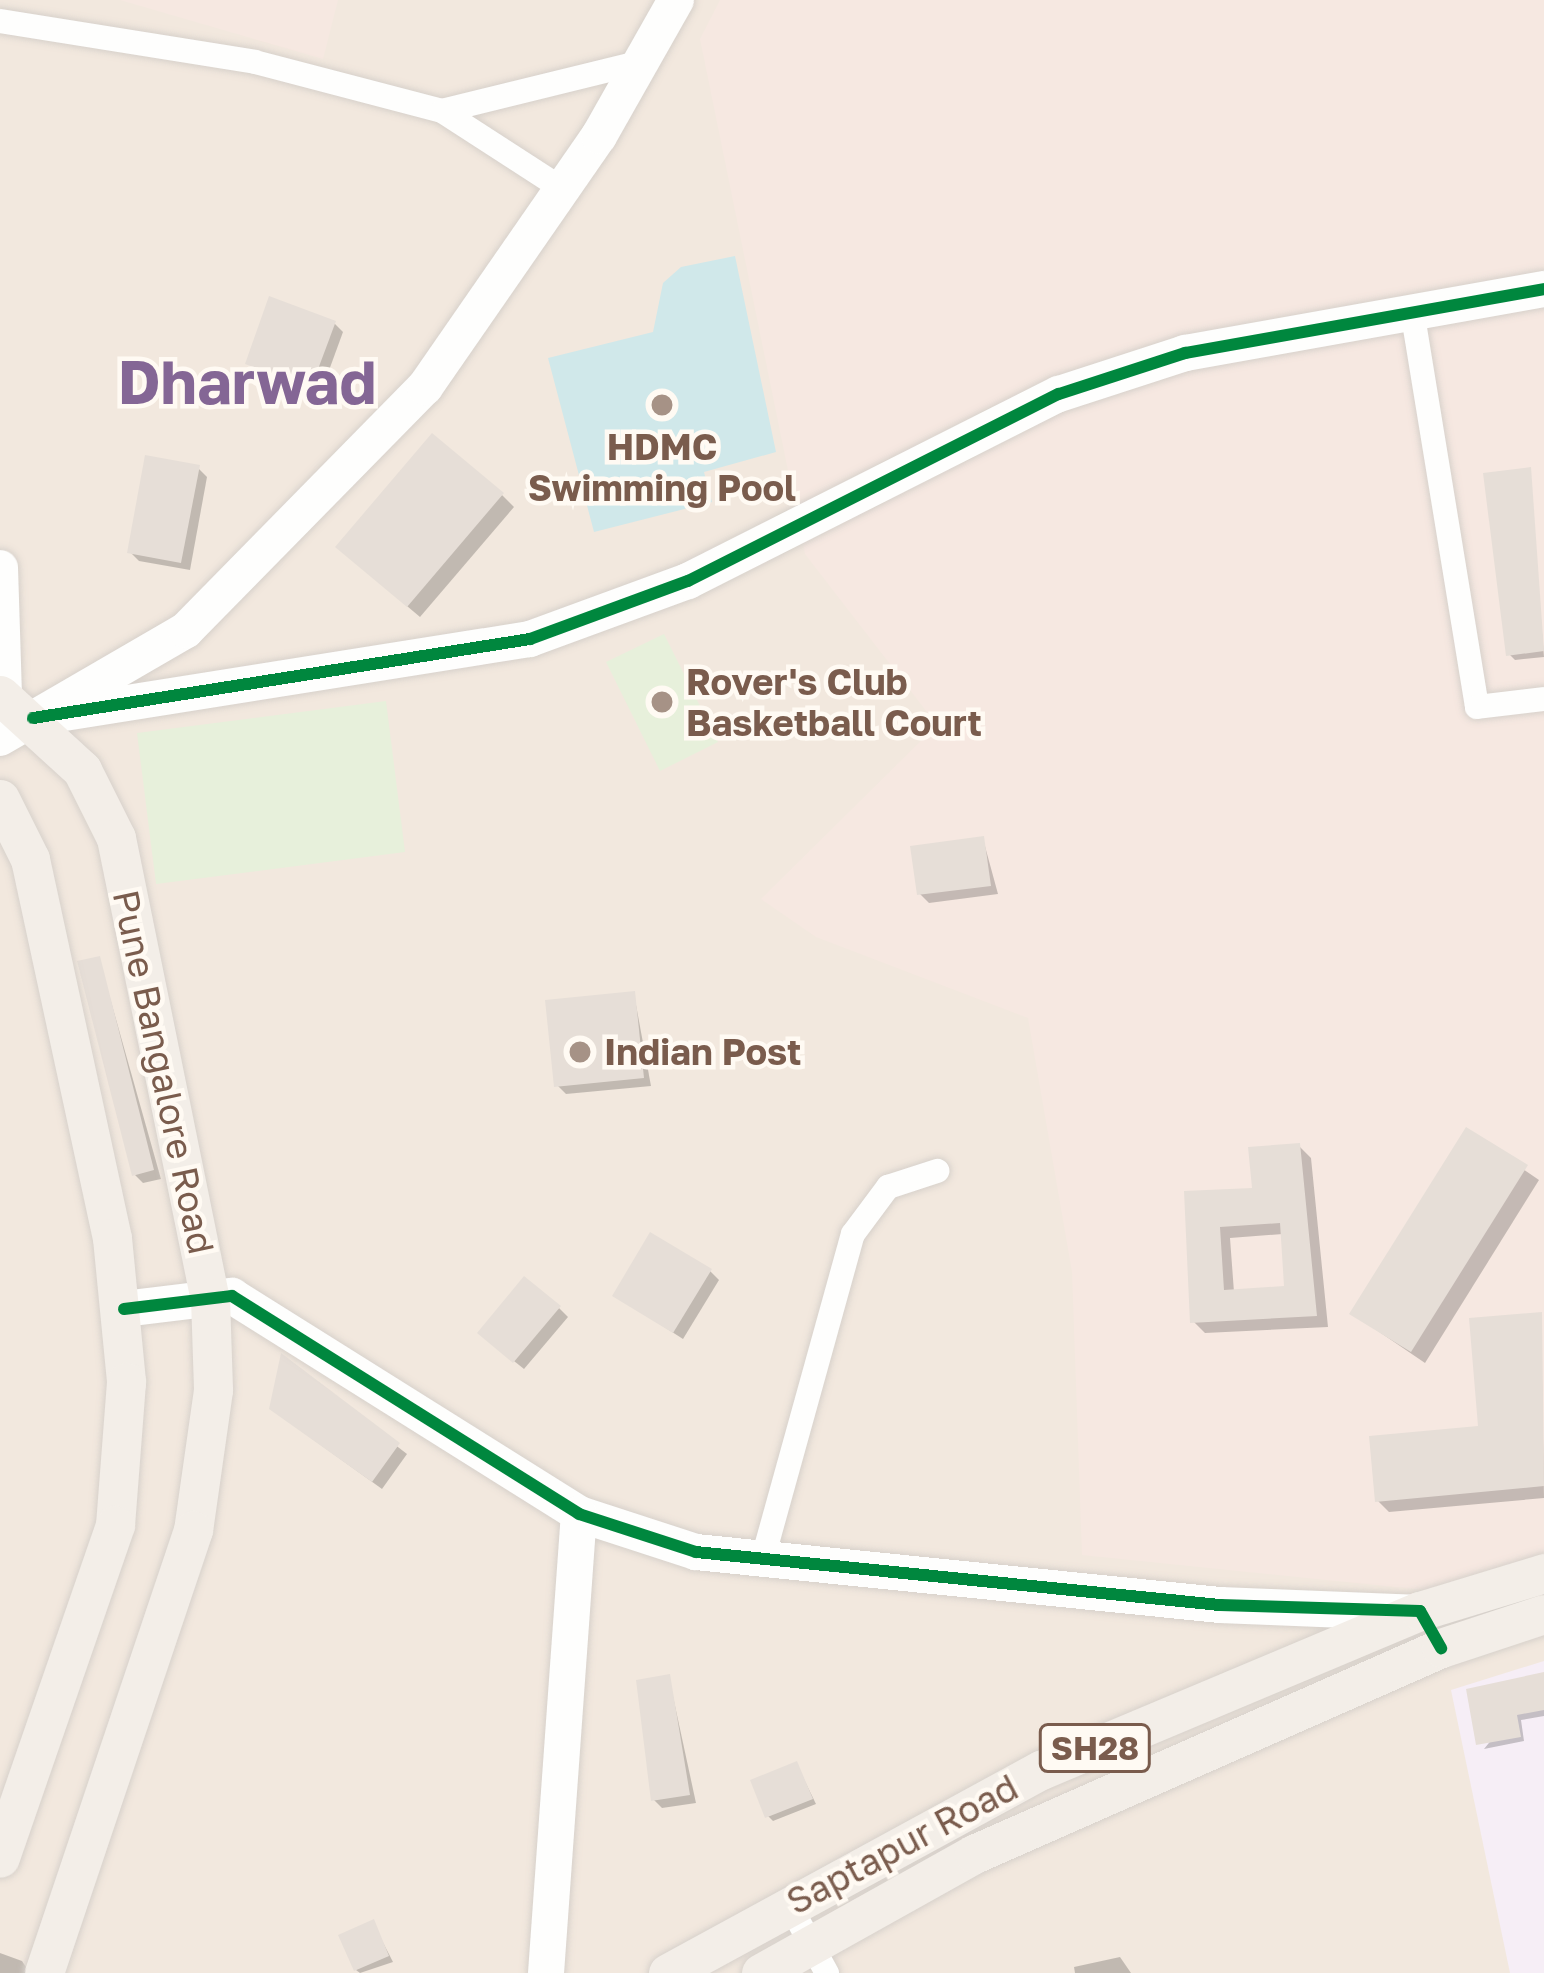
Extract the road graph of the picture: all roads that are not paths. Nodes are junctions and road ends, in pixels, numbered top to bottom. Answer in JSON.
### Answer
{"nodes":[{"id":1,"x":676,"y":0,"type":"edge"},
{"id":2,"x":0,"y":21,"type":"edge"},
{"id":3,"x":642,"y":62,"type":"junction"},
{"id":4,"x":442,"y":111,"type":"junction"},
{"id":5,"x":558,"y":186,"type":"junction"},
{"id":6,"x":1544,"y":289,"type":"edge"},
{"id":7,"x":1412,"y":310,"type":"junction"},
{"id":8,"x":0,"y":568,"type":"edge"},
{"id":9,"x":1544,"y":699,"type":"edge"},
{"id":10,"x":9,"y":712,"type":"edge"},
{"id":11,"x":0,"y":800,"type":"edge"},
{"id":12,"x":937,"y":1171,"type":"dead end"},
{"id":13,"x":210,"y":1298,"type":"junction"},
{"id":14,"x":124,"y":1310,"type":"junction"},
{"id":15,"x":579,"y":1514,"type":"junction"},
{"id":16,"x":764,"y":1558,"type":"junction"},
{"id":17,"x":1544,"y":1574,"type":"edge"},
{"id":18,"x":1420,"y":1611,"type":"junction"},
{"id":19,"x":1544,"y":1614,"type":"edge"},
{"id":20,"x":1441,"y":1648,"type":"junction"},
{"id":21,"x":0,"y":1858,"type":"edge"},
{"id":22,"x":789,"y":1904,"type":"junction"},
{"id":23,"x":819,"y":1959,"type":"edge"},
{"id":24,"x":44,"y":1973,"type":"edge"},
{"id":25,"x":546,"y":1973,"type":"edge"},
{"id":26,"x":668,"y":1973,"type":"edge"},
{"id":27,"x":761,"y":1973,"type":"edge"}],
"edges":[{"from":1,"to":3,"type":"street"},
{"from":2,"to":4,"type":"street"},
{"from":3,"to":4,"type":"street"},
{"from":3,"to":5,"type":"street"},
{"from":4,"to":5,"type":"street"},
{"from":5,"to":10,"type":"street"},
{"from":6,"to":7,"type":"street"},
{"from":7,"to":9,"type":"street"},
{"from":7,"to":10,"type":"street"},
{"from":8,"to":10,"type":"street"},
{"from":10,"to":13,"type":"main road","name":"Pune Bangalore Road"},
{"from":11,"to":14,"type":"main road"},
{"from":12,"to":16,"type":"street"},
{"from":13,"to":14,"type":"street"},
{"from":13,"to":15,"type":"street"},
{"from":13,"to":24,"type":"main road","name":"Pune Bangalore Road"},
{"from":14,"to":21,"type":"main road"},
{"from":15,"to":16,"type":"street"},
{"from":15,"to":25,"type":"street"},
{"from":16,"to":18,"type":"street"},
{"from":17,"to":18,"type":"main road","name":"Saptapur Road","number":"SH28"},
{"from":18,"to":20,"type":"street"},
{"from":18,"to":22,"type":"main road","name":"Saptapur Road","number":"SH28"},
{"from":19,"to":20,"type":"main road","name":"Saptapur Road","number":"SH28"},
{"from":20,"to":23,"type":"main road","name":"Saptapur Road","number":"SH28"},
{"from":22,"to":23,"type":"street"},
{"from":22,"to":26,"type":"main road","name":"Saptapur Road","number":"SH28"},
{"from":23,"to":27,"type":"main road","name":"Saptapur Road","number":"SH28"}]}
